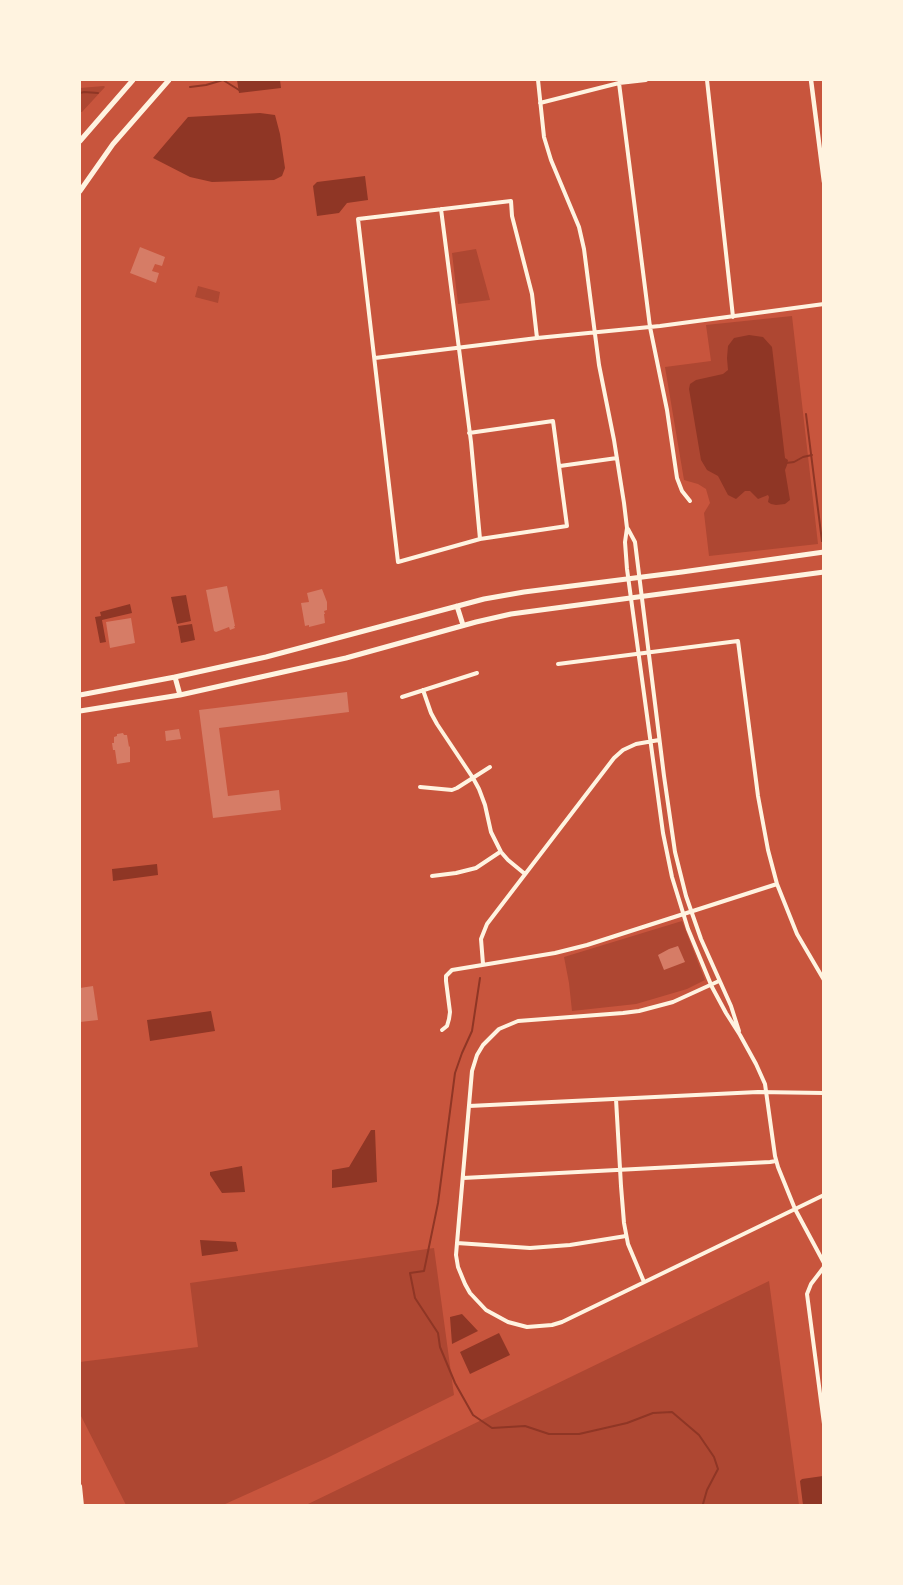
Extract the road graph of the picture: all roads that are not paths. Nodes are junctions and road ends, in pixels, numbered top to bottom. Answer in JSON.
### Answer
{"nodes":[{"id":1,"x":133,"y":80,"type":"edge"},
{"id":2,"x":169,"y":80,"type":"edge"},
{"id":3,"x":538,"y":80,"type":"edge"},
{"id":4,"x":646,"y":80,"type":"edge"},
{"id":5,"x":707,"y":80,"type":"edge"},
{"id":6,"x":811,"y":80,"type":"edge"},
{"id":7,"x":619,"y":83,"type":"junction"},
{"id":8,"x":540,"y":103,"type":"junction"},
{"id":9,"x":821,"y":139,"type":"edge"},
{"id":10,"x":80,"y":141,"type":"edge"},
{"id":11,"x":824,"y":182,"type":"edge"},
{"id":12,"x":80,"y":191,"type":"edge"},
{"id":13,"x":441,"y":209,"type":"junction"},
{"id":14,"x":824,"y":304,"type":"edge"},
{"id":15,"x":733,"y":317,"type":"junction"},
{"id":16,"x":650,"y":327,"type":"junction"},
{"id":17,"x":594,"y":333,"type":"junction"},
{"id":18,"x":537,"y":338,"type":"junction"},
{"id":19,"x":459,"y":348,"type":"junction"},
{"id":20,"x":374,"y":358,"type":"junction"},
{"id":21,"x":469,"y":433,"type":"junction"},
{"id":22,"x":617,"y":458,"type":"junction"},
{"id":23,"x":560,"y":466,"type":"junction"},
{"id":24,"x":690,"y":501,"type":"dead end"},
{"id":25,"x":627,"y":528,"type":"junction"},
{"id":26,"x":480,"y":539,"type":"junction"},
{"id":27,"x":824,"y":552,"type":"edge"},
{"id":28,"x":824,"y":572,"type":"edge"},
{"id":29,"x":639,"y":577,"type":"junction"},
{"id":30,"x":629,"y":579,"type":"junction"},
{"id":31,"x":642,"y":597,"type":"junction"},
{"id":32,"x":631,"y":598,"type":"junction"},
{"id":33,"x":457,"y":606,"type":"junction"},
{"id":34,"x":463,"y":625,"type":"junction"},
{"id":35,"x":648,"y":652,"type":"junction"},
{"id":36,"x":639,"y":654,"type":"junction"},
{"id":37,"x":558,"y":664,"type":"dead end"},
{"id":38,"x":477,"y":673,"type":"dead end"},
{"id":39,"x":176,"y":677,"type":"junction"},
{"id":40,"x":423,"y":690,"type":"junction"},
{"id":41,"x":80,"y":695,"type":"edge"},
{"id":42,"x":180,"y":695,"type":"junction"},
{"id":43,"x":402,"y":697,"type":"dead end"},
{"id":44,"x":80,"y":711,"type":"edge"},
{"id":45,"x":659,"y":740,"type":"junction"},
{"id":46,"x":651,"y":741,"type":"junction"},
{"id":47,"x":490,"y":767,"type":"dead end"},
{"id":48,"x":473,"y":778,"type":"junction"},
{"id":49,"x":420,"y":787,"type":"dead end"},
{"id":50,"x":501,"y":852,"type":"junction"},
{"id":51,"x":525,"y":874,"type":"junction"},
{"id":52,"x":432,"y":876,"type":"dead end"},
{"id":53,"x":777,"y":884,"type":"junction"},
{"id":54,"x":691,"y":912,"type":"junction"},
{"id":55,"x":683,"y":915,"type":"junction"},
{"id":56,"x":483,"y":964,"type":"junction"},
{"id":57,"x":824,"y":980,"type":"edge"},
{"id":58,"x":719,"y":981,"type":"junction"},
{"id":59,"x":711,"y":985,"type":"junction"},
{"id":60,"x":442,"y":1030,"type":"dead end"},
{"id":61,"x":740,"y":1035,"type":"junction"},
{"id":62,"x":766,"y":1092,"type":"junction"},
{"id":63,"x":824,"y":1093,"type":"edge"},
{"id":64,"x":616,"y":1099,"type":"junction"},
{"id":65,"x":469,"y":1106,"type":"junction"},
{"id":66,"x":776,"y":1161,"type":"junction"},
{"id":67,"x":620,"y":1170,"type":"junction"},
{"id":68,"x":463,"y":1178,"type":"junction"},
{"id":69,"x":824,"y":1195,"type":"edge"},
{"id":70,"x":795,"y":1209,"type":"junction"},
{"id":71,"x":626,"y":1236,"type":"junction"},
{"id":72,"x":457,"y":1242,"type":"junction"},
{"id":73,"x":824,"y":1265,"type":"edge"},
{"id":74,"x":644,"y":1282,"type":"junction"},
{"id":75,"x":824,"y":1424,"type":"edge"},
{"id":76,"x":80,"y":1486,"type":"edge"},
{"id":77,"x":82,"y":1506,"type":"edge"}],
"edges":[{"from":1,"to":10,"type":"main road"},
{"from":2,"to":12,"type":"main road"},
{"from":3,"to":8,"type":"street"},
{"from":4,"to":7,"type":"street"},
{"from":5,"to":15,"type":"street"},
{"from":6,"to":9,"type":"street"},
{"from":7,"to":8,"type":"street"},
{"from":7,"to":16,"type":"street"},
{"from":8,"to":17,"type":"street"},
{"from":9,"to":11,"type":"street"},
{"from":13,"to":18,"type":"street"},
{"from":13,"to":19,"type":"street"},
{"from":13,"to":20,"type":"street"},
{"from":14,"to":15,"type":"street"},
{"from":15,"to":16,"type":"street"},
{"from":16,"to":17,"type":"street"},
{"from":16,"to":24,"type":"street"},
{"from":17,"to":18,"type":"street"},
{"from":17,"to":22,"type":"street"},
{"from":18,"to":19,"type":"street"},
{"from":19,"to":20,"type":"street"},
{"from":19,"to":21,"type":"street"},
{"from":20,"to":26,"type":"street"},
{"from":21,"to":23,"type":"street"},
{"from":21,"to":26,"type":"street"},
{"from":22,"to":23,"type":"street"},
{"from":22,"to":25,"type":"street"},
{"from":23,"to":26,"type":"street"},
{"from":25,"to":29,"type":"street"},
{"from":25,"to":30,"type":"street"},
{"from":27,"to":29,"type":"main road"},
{"from":28,"to":31,"type":"main road"},
{"from":29,"to":30,"type":"main road"},
{"from":29,"to":31,"type":"street"},
{"from":30,"to":32,"type":"street"},
{"from":30,"to":33,"type":"main road"},
{"from":31,"to":32,"type":"main road"},
{"from":31,"to":35,"type":"street"},
{"from":32,"to":34,"type":"main road"},
{"from":32,"to":36,"type":"street"},
{"from":33,"to":34,"type":"main road"},
{"from":33,"to":39,"type":"main road"},
{"from":34,"to":42,"type":"main road"},
{"from":35,"to":36,"type":"street"},
{"from":35,"to":45,"type":"street"},
{"from":35,"to":53,"type":"street"},
{"from":36,"to":37,"type":"street"},
{"from":36,"to":46,"type":"street"},
{"from":38,"to":40,"type":"street"},
{"from":39,"to":41,"type":"main road"},
{"from":39,"to":42,"type":"main road"},
{"from":40,"to":43,"type":"street"},
{"from":40,"to":48,"type":"street"},
{"from":42,"to":44,"type":"main road"},
{"from":45,"to":46,"type":"street"},
{"from":45,"to":54,"type":"street"},
{"from":46,"to":51,"type":"street"},
{"from":46,"to":55,"type":"street"},
{"from":47,"to":48,"type":"street"},
{"from":48,"to":49,"type":"street"},
{"from":48,"to":50,"type":"street"},
{"from":50,"to":51,"type":"street"},
{"from":50,"to":52,"type":"street"},
{"from":51,"to":56,"type":"street"},
{"from":53,"to":54,"type":"street"},
{"from":53,"to":57,"type":"street"},
{"from":54,"to":55,"type":"street"},
{"from":54,"to":58,"type":"street"},
{"from":55,"to":56,"type":"street"},
{"from":55,"to":59,"type":"street"},
{"from":56,"to":60,"type":"street"},
{"from":58,"to":59,"type":"street"},
{"from":58,"to":61,"type":"street"},
{"from":59,"to":61,"type":"street"},
{"from":59,"to":65,"type":"street"},
{"from":61,"to":62,"type":"street"},
{"from":62,"to":63,"type":"street"},
{"from":62,"to":64,"type":"street"},
{"from":62,"to":66,"type":"street"},
{"from":64,"to":65,"type":"street"},
{"from":64,"to":67,"type":"street"},
{"from":65,"to":68,"type":"street"},
{"from":66,"to":67,"type":"street"},
{"from":66,"to":70,"type":"street"},
{"from":67,"to":68,"type":"street"},
{"from":67,"to":71,"type":"street"},
{"from":68,"to":72,"type":"street"},
{"from":69,"to":70,"type":"street"},
{"from":70,"to":73,"type":"street"},
{"from":70,"to":74,"type":"street"},
{"from":71,"to":72,"type":"street"},
{"from":71,"to":74,"type":"street"},
{"from":72,"to":74,"type":"street"},
{"from":73,"to":75,"type":"street"},
{"from":76,"to":77,"type":"street"}]}
